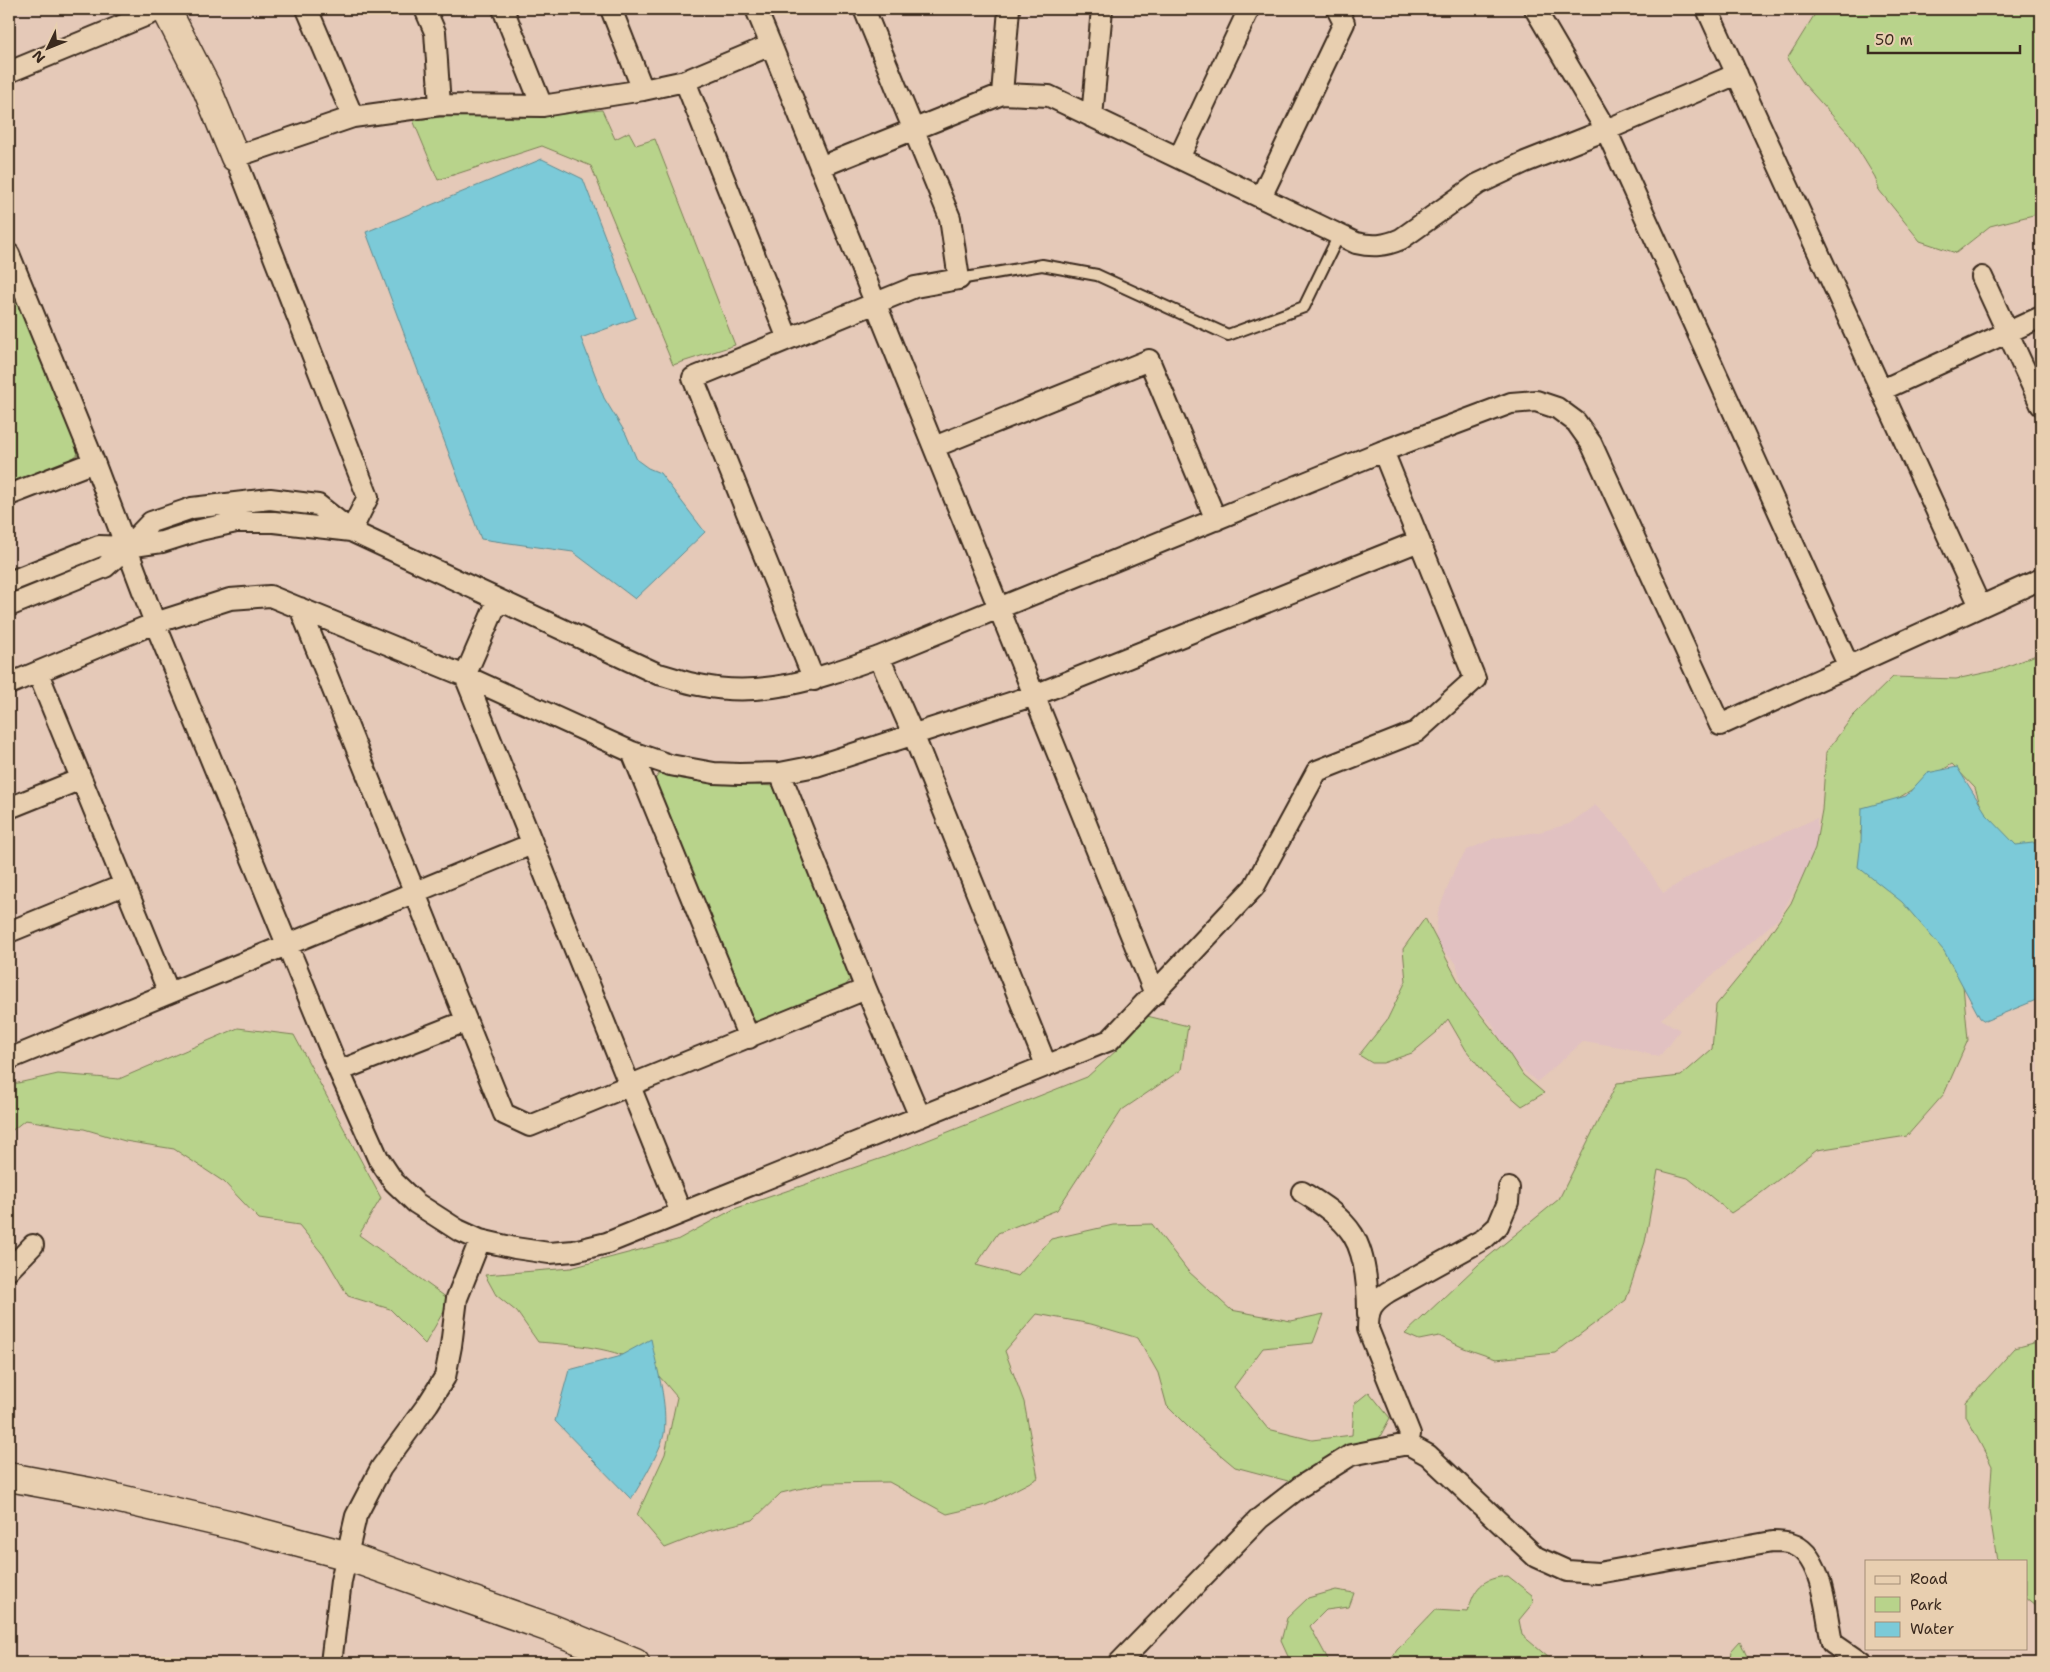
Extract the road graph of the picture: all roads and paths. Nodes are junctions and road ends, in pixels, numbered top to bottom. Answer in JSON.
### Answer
{"nodes":[{"id":1,"x":162,"y":9,"type":"edge"},
{"id":2,"x":166,"y":9,"type":"edge"},
{"id":3,"x":307,"y":9,"type":"edge"},
{"id":4,"x":426,"y":9,"type":"edge"},
{"id":5,"x":503,"y":9,"type":"edge"},
{"id":6,"x":611,"y":9,"type":"edge"},
{"id":7,"x":756,"y":9,"type":"edge"},
{"id":8,"x":864,"y":9,"type":"edge"},
{"id":9,"x":1010,"y":9,"type":"edge"},
{"id":10,"x":1102,"y":9,"type":"edge"},
{"id":11,"x":1249,"y":9,"type":"edge"},
{"id":12,"x":1337,"y":9,"type":"edge"},
{"id":13,"x":1535,"y":9,"type":"edge"},
{"id":14,"x":1707,"y":9,"type":"edge"},
{"id":15,"x":771,"y":45,"type":"junction"},
{"id":16,"x":9,"y":72,"type":"edge"},
{"id":17,"x":1737,"y":74,"type":"junction"},
{"id":18,"x":685,"y":80,"type":"junction"},
{"id":19,"x":643,"y":90,"type":"junction"},
{"id":20,"x":1002,"y":94,"type":"junction"},
{"id":21,"x":440,"y":106,"type":"junction"},
{"id":22,"x":542,"y":106,"type":"junction"},
{"id":23,"x":354,"y":117,"type":"junction"},
{"id":24,"x":1092,"y":117,"type":"junction"},
{"id":25,"x":913,"y":130,"type":"junction"},
{"id":26,"x":1606,"y":130,"type":"junction"},
{"id":27,"x":235,"y":157,"type":"junction"},
{"id":28,"x":1178,"y":158,"type":"junction"},
{"id":29,"x":820,"y":167,"type":"junction"},
{"id":30,"x":1261,"y":197,"type":"junction"},
{"id":31,"x":1339,"y":234,"type":"junction"},
{"id":32,"x":9,"y":254,"type":"edge"},
{"id":33,"x":1982,"y":277,"type":"dead end"},
{"id":34,"x":959,"y":279,"type":"junction"},
{"id":35,"x":876,"y":303,"type":"junction"},
{"id":36,"x":2041,"y":317,"type":"edge"},
{"id":37,"x":2008,"y":333,"type":"junction"},
{"id":38,"x":788,"y":339,"type":"junction"},
{"id":39,"x":1882,"y":390,"type":"junction"},
{"id":40,"x":2041,"y":405,"type":"edge"},
{"id":41,"x":934,"y":447,"type":"junction"},
{"id":42,"x":1383,"y":450,"type":"junction"},
{"id":43,"x":94,"y":462,"type":"junction"},
{"id":44,"x":9,"y":495,"type":"edge"},
{"id":45,"x":1216,"y":520,"type":"junction"},
{"id":46,"x":350,"y":531,"type":"junction"},
{"id":47,"x":1419,"y":541,"type":"junction"},
{"id":48,"x":127,"y":547,"type":"junction"},
{"id":49,"x":2041,"y":579,"type":"edge"},
{"id":50,"x":9,"y":582,"type":"edge"},
{"id":51,"x":498,"y":600,"type":"junction"},
{"id":52,"x":9,"y":606,"type":"edge"},
{"id":53,"x":1980,"y":606,"type":"junction"},
{"id":54,"x":300,"y":608,"type":"junction"},
{"id":55,"x":997,"y":608,"type":"junction"},
{"id":56,"x":155,"y":622,"type":"junction"},
{"id":57,"x":879,"y":657,"type":"junction"},
{"id":58,"x":1849,"y":667,"type":"junction"},
{"id":59,"x":38,"y":673,"type":"junction"},
{"id":60,"x":465,"y":676,"type":"junction"},
{"id":61,"x":814,"y":680,"type":"junction"},
{"id":62,"x":9,"y":684,"type":"edge"},
{"id":63,"x":1035,"y":696,"type":"junction"},
{"id":64,"x":913,"y":734,"type":"junction"},
{"id":65,"x":632,"y":752,"type":"junction"},
{"id":66,"x":780,"y":773,"type":"junction"},
{"id":67,"x":81,"y":778,"type":"junction"},
{"id":68,"x":9,"y":808,"type":"edge"},
{"id":69,"x":532,"y":844,"type":"junction"},
{"id":70,"x":124,"y":885,"type":"junction"},
{"id":71,"x":414,"y":892,"type":"junction"},
{"id":72,"x":9,"y":932,"type":"edge"},
{"id":73,"x":288,"y":945,"type":"junction"},
{"id":74,"x":866,"y":990,"type":"junction"},
{"id":75,"x":169,"y":993,"type":"junction"},
{"id":76,"x":1155,"y":994,"type":"junction"},
{"id":77,"x":466,"y":1021,"type":"junction"},
{"id":78,"x":749,"y":1038,"type":"junction"},
{"id":79,"x":9,"y":1059,"type":"edge"},
{"id":80,"x":1046,"y":1065,"type":"junction"},
{"id":81,"x":339,"y":1072,"type":"junction"},
{"id":82,"x":631,"y":1086,"type":"junction"},
{"id":83,"x":920,"y":1117,"type":"junction"},
{"id":84,"x":1509,"y":1188,"type":"dead end"},
{"id":85,"x":1302,"y":1192,"type":"dead end"},
{"id":86,"x":681,"y":1213,"type":"junction"},
{"id":87,"x":480,"y":1240,"type":"junction"},
{"id":88,"x":33,"y":1244,"type":"dead end"},
{"id":89,"x":9,"y":1270,"type":"edge"},
{"id":90,"x":1368,"y":1314,"type":"junction"},
{"id":91,"x":1408,"y":1444,"type":"junction"},
{"id":92,"x":9,"y":1477,"type":"edge"},
{"id":93,"x":347,"y":1556,"type":"junction"},
{"id":94,"x":331,"y":1663,"type":"edge"},
{"id":95,"x":634,"y":1663,"type":"edge"},
{"id":96,"x":1119,"y":1663,"type":"edge"},
{"id":97,"x":1861,"y":1663,"type":"edge"}],
"edges":[{"from":1,"to":16,"type":"street"},
{"from":2,"to":27,"type":"street"},
{"from":3,"to":23,"type":"street"},
{"from":4,"to":21,"type":"street"},
{"from":5,"to":22,"type":"street"},
{"from":6,"to":19,"type":"street"},
{"from":7,"to":15,"type":"street"},
{"from":8,"to":25,"type":"street"},
{"from":9,"to":20,"type":"street"},
{"from":10,"to":24,"type":"street"},
{"from":11,"to":28,"type":"street"},
{"from":12,"to":30,"type":"street"},
{"from":13,"to":26,"type":"street"},
{"from":14,"to":17,"type":"street"},
{"from":15,"to":18,"type":"street"},
{"from":15,"to":29,"type":"street"},
{"from":17,"to":26,"type":"street"},
{"from":17,"to":39,"type":"street"},
{"from":18,"to":19,"type":"street"},
{"from":18,"to":38,"type":"street"},
{"from":19,"to":22,"type":"street"},
{"from":20,"to":24,"type":"street"},
{"from":20,"to":25,"type":"street"},
{"from":21,"to":22,"type":"street"},
{"from":21,"to":23,"type":"street"},
{"from":23,"to":27,"type":"street"},
{"from":24,"to":28,"type":"street"},
{"from":25,"to":29,"type":"street"},
{"from":25,"to":34,"type":"street"},
{"from":26,"to":31,"type":"street"},
{"from":26,"to":58,"type":"street"},
{"from":27,"to":46,"type":"street"},
{"from":28,"to":30,"type":"street"},
{"from":29,"to":35,"type":"street"},
{"from":30,"to":31,"type":"street"},
{"from":31,"to":34,"type":"lane"},
{"from":32,"to":43,"type":"street"},
{"from":33,"to":37,"type":"street"},
{"from":34,"to":35,"type":"street"},
{"from":35,"to":38,"type":"street"},
{"from":35,"to":41,"type":"street"},
{"from":36,"to":37,"type":"street"},
{"from":37,"to":39,"type":"street"},
{"from":37,"to":40,"type":"street"},
{"from":38,"to":61,"type":"street"},
{"from":39,"to":53,"type":"street"},
{"from":41,"to":45,"type":"street"},
{"from":41,"to":55,"type":"street"},
{"from":42,"to":45,"type":"street"},
{"from":42,"to":47,"type":"street"},
{"from":42,"to":58,"type":"street"},
{"from":43,"to":44,"type":"street"},
{"from":43,"to":48,"type":"street"},
{"from":45,"to":55,"type":"street"},
{"from":46,"to":48,"type":"street"},
{"from":46,"to":51,"type":"street"},
{"from":47,"to":63,"type":"street"},
{"from":47,"to":76,"type":"street"},
{"from":48,"to":50,"type":"street"},
{"from":48,"to":52,"type":"street"},
{"from":48,"to":56,"type":"street"},
{"from":49,"to":53,"type":"street"},
{"from":51,"to":60,"type":"street"},
{"from":51,"to":61,"type":"street"},
{"from":53,"to":58,"type":"street"},
{"from":54,"to":56,"type":"street"},
{"from":54,"to":60,"type":"street"},
{"from":54,"to":71,"type":"street"},
{"from":55,"to":57,"type":"street"},
{"from":55,"to":63,"type":"street"},
{"from":56,"to":59,"type":"street"},
{"from":56,"to":73,"type":"street"},
{"from":57,"to":61,"type":"street"},
{"from":57,"to":64,"type":"street"},
{"from":59,"to":62,"type":"street"},
{"from":59,"to":67,"type":"street"},
{"from":60,"to":65,"type":"street"},
{"from":60,"to":69,"type":"street"},
{"from":63,"to":64,"type":"street"},
{"from":63,"to":76,"type":"street"},
{"from":64,"to":66,"type":"street"},
{"from":64,"to":80,"type":"street"},
{"from":65,"to":66,"type":"street"},
{"from":65,"to":78,"type":"street"},
{"from":66,"to":74,"type":"street"},
{"from":67,"to":68,"type":"street"},
{"from":67,"to":70,"type":"street"},
{"from":69,"to":71,"type":"street"},
{"from":69,"to":82,"type":"street"},
{"from":70,"to":72,"type":"street"},
{"from":70,"to":75,"type":"street"},
{"from":71,"to":73,"type":"street"},
{"from":71,"to":77,"type":"street"},
{"from":73,"to":75,"type":"street"},
{"from":73,"to":81,"type":"street"},
{"from":74,"to":78,"type":"street"},
{"from":74,"to":83,"type":"street"},
{"from":75,"to":79,"type":"street"},
{"from":76,"to":80,"type":"street"},
{"from":77,"to":81,"type":"street"},
{"from":77,"to":82,"type":"street"},
{"from":78,"to":82,"type":"street"},
{"from":80,"to":83,"type":"street"},
{"from":81,"to":87,"type":"street"},
{"from":82,"to":86,"type":"street"},
{"from":83,"to":86,"type":"street"},
{"from":84,"to":90,"type":"street"},
{"from":85,"to":90,"type":"street"},
{"from":86,"to":87,"type":"street"},
{"from":87,"to":93,"type":"street"},
{"from":88,"to":89,"type":"street"},
{"from":90,"to":91,"type":"street"},
{"from":91,"to":96,"type":"street"},
{"from":91,"to":97,"type":"street"},
{"from":92,"to":93,"type":"street"},
{"from":93,"to":94,"type":"street"},
{"from":93,"to":95,"type":"street"}]}
